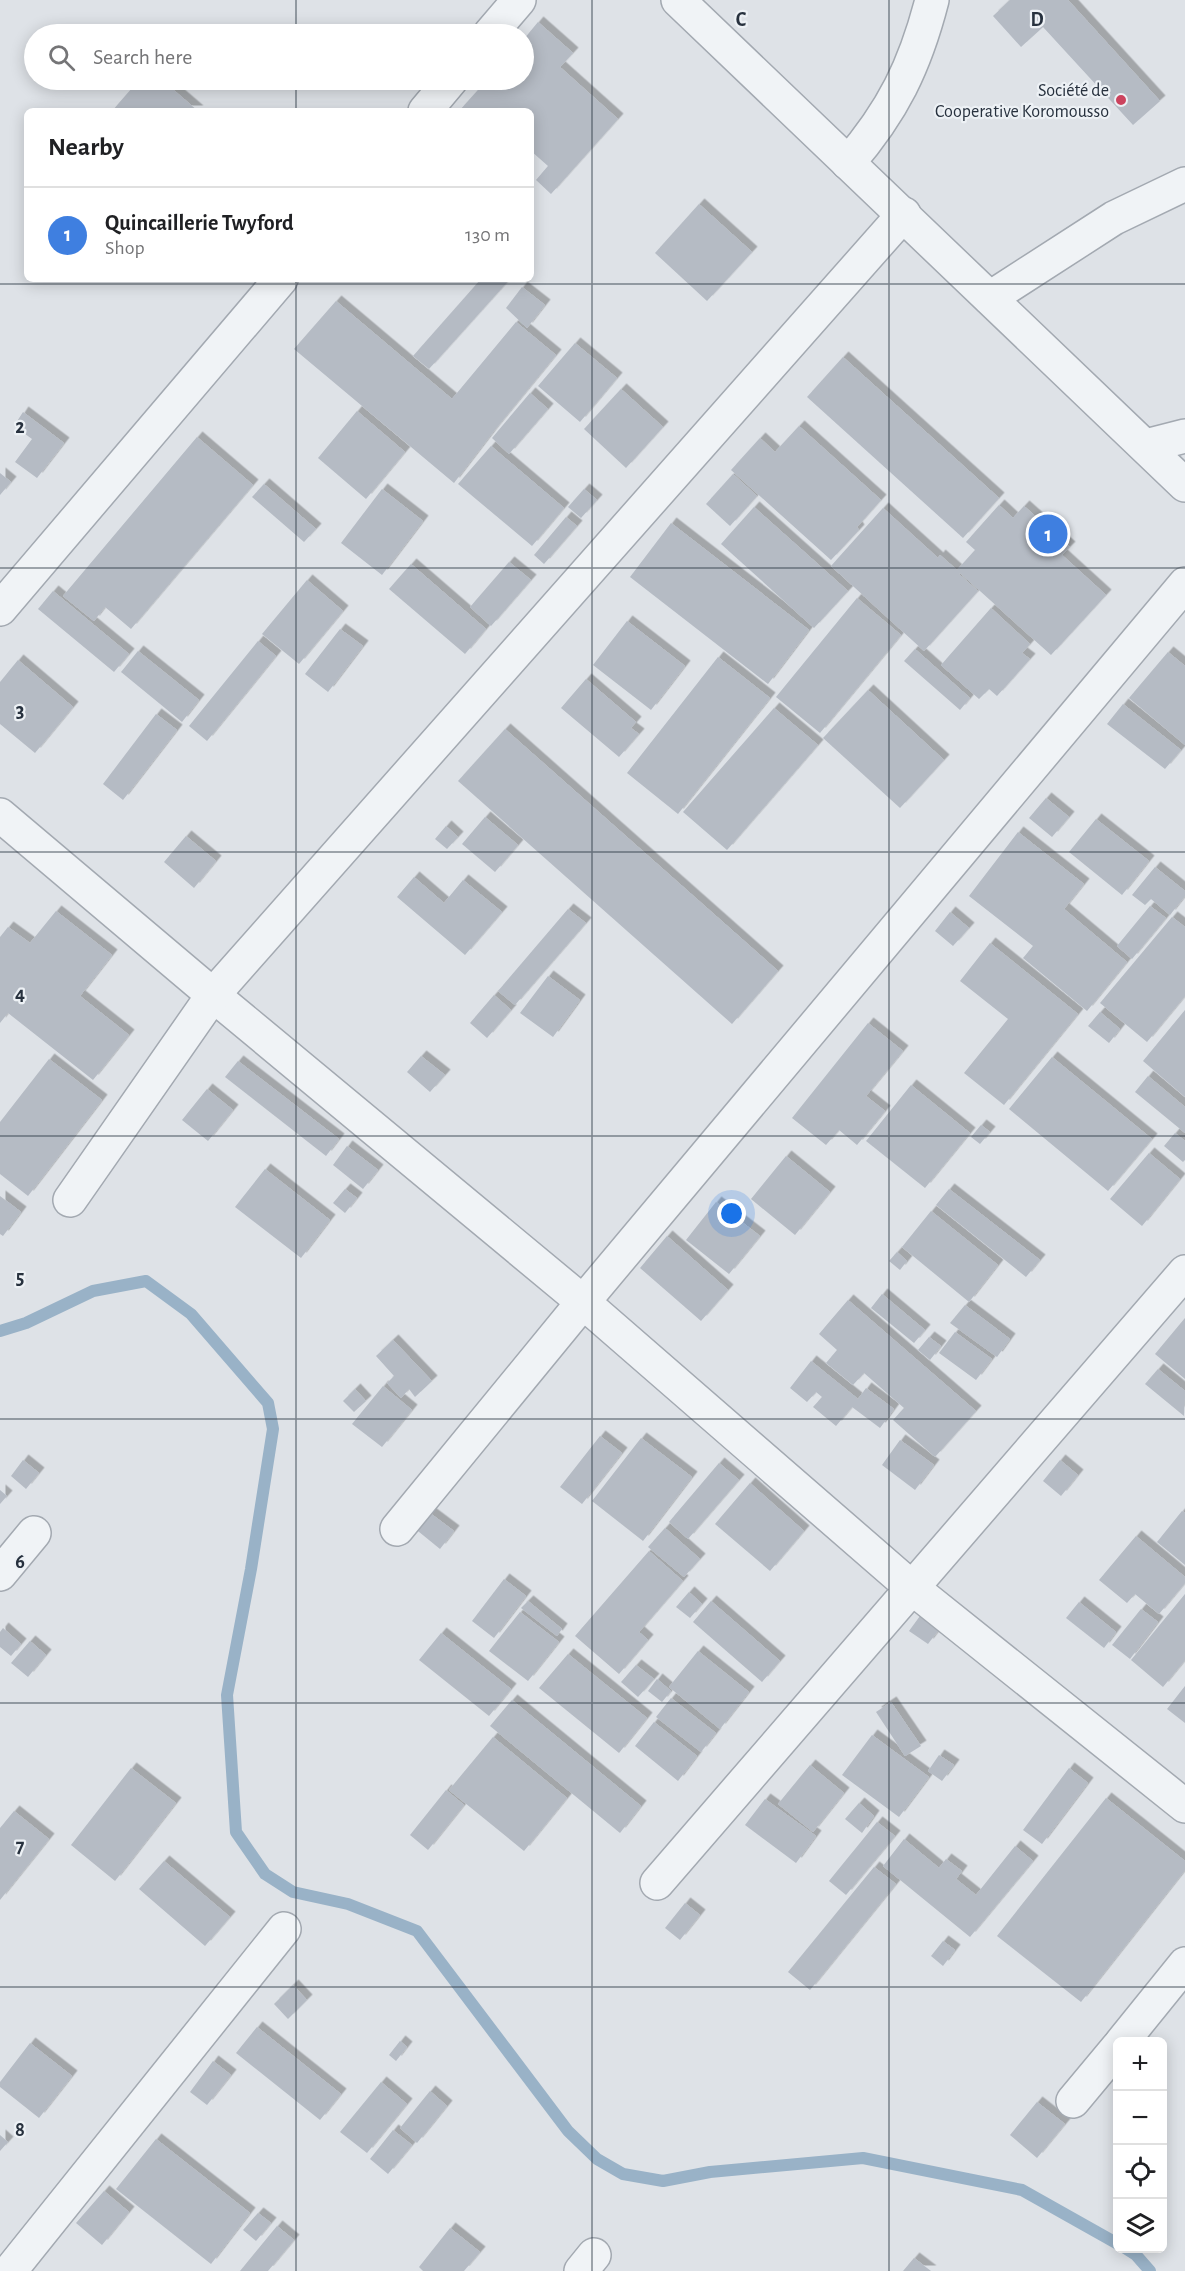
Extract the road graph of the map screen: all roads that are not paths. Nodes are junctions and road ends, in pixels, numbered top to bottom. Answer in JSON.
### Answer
{"nodes":[{"id":1,"x":519,"y":0,"type":"edge"},
{"id":2,"x":678,"y":0,"type":"edge"},
{"id":3,"x":932,"y":0,"type":"edge"},
{"id":4,"x":499,"y":24,"type":"edge"},
{"id":5,"x":443,"y":90,"type":"edge"},
{"id":6,"x":427,"y":108,"type":"edge"},
{"id":7,"x":848,"y":163,"type":"junction"},
{"id":8,"x":1185,"y":184,"type":"edge"},
{"id":9,"x":904,"y":214,"type":"junction"},
{"id":10,"x":278,"y":282,"type":"edge"},
{"id":11,"x":990,"y":298,"type":"junction"},
{"id":12,"x":1185,"y":436,"type":"edge"},
{"id":13,"x":1146,"y":446,"type":"junction"},
{"id":14,"x":1185,"y":485,"type":"edge"},
{"id":15,"x":1185,"y":584,"type":"edge"},
{"id":16,"x":0,"y":609,"type":"edge"},
{"id":17,"x":0,"y":815,"type":"edge"},
{"id":18,"x":213,"y":995,"type":"junction"},
{"id":19,"x":70,"y":1200,"type":"dead end"},
{"id":20,"x":1185,"y":1272,"type":"edge"},
{"id":21,"x":583,"y":1302,"type":"junction"},
{"id":22,"x":397,"y":1529,"type":"dead end"},
{"id":23,"x":34,"y":1533,"type":"dead end"},
{"id":24,"x":0,"y":1574,"type":"edge"},
{"id":25,"x":911,"y":1587,"type":"junction"},
{"id":26,"x":1185,"y":1806,"type":"edge"},
{"id":27,"x":657,"y":1883,"type":"dead end"},
{"id":28,"x":284,"y":1929,"type":"dead end"},
{"id":29,"x":1185,"y":1964,"type":"edge"},
{"id":30,"x":1126,"y":2037,"type":"edge"},
{"id":31,"x":1113,"y":2053,"type":"edge"},
{"id":32,"x":1073,"y":2101,"type":"dead end"},
{"id":33,"x":10,"y":2271,"type":"edge"}],
"edges":[{"from":1,"to":4,"type":"street"},
{"from":2,"to":7,"type":"street"},
{"from":3,"to":7,"type":"street"},
{"from":5,"to":6,"type":"street"},
{"from":7,"to":9,"type":"street"},
{"from":8,"to":11,"type":"street"},
{"from":9,"to":11,"type":"street"},
{"from":9,"to":18,"type":"street"},
{"from":10,"to":16,"type":"street"},
{"from":11,"to":13,"type":"street"},
{"from":12,"to":13,"type":"street"},
{"from":13,"to":14,"type":"street"},
{"from":15,"to":21,"type":"street"},
{"from":17,"to":18,"type":"street"},
{"from":18,"to":19,"type":"street"},
{"from":18,"to":21,"type":"street"},
{"from":20,"to":25,"type":"street"},
{"from":21,"to":22,"type":"street"},
{"from":21,"to":25,"type":"street"},
{"from":23,"to":24,"type":"street"},
{"from":25,"to":26,"type":"street"},
{"from":25,"to":27,"type":"street"},
{"from":28,"to":33,"type":"street"},
{"from":29,"to":30,"type":"street"},
{"from":31,"to":32,"type":"street"}]}
